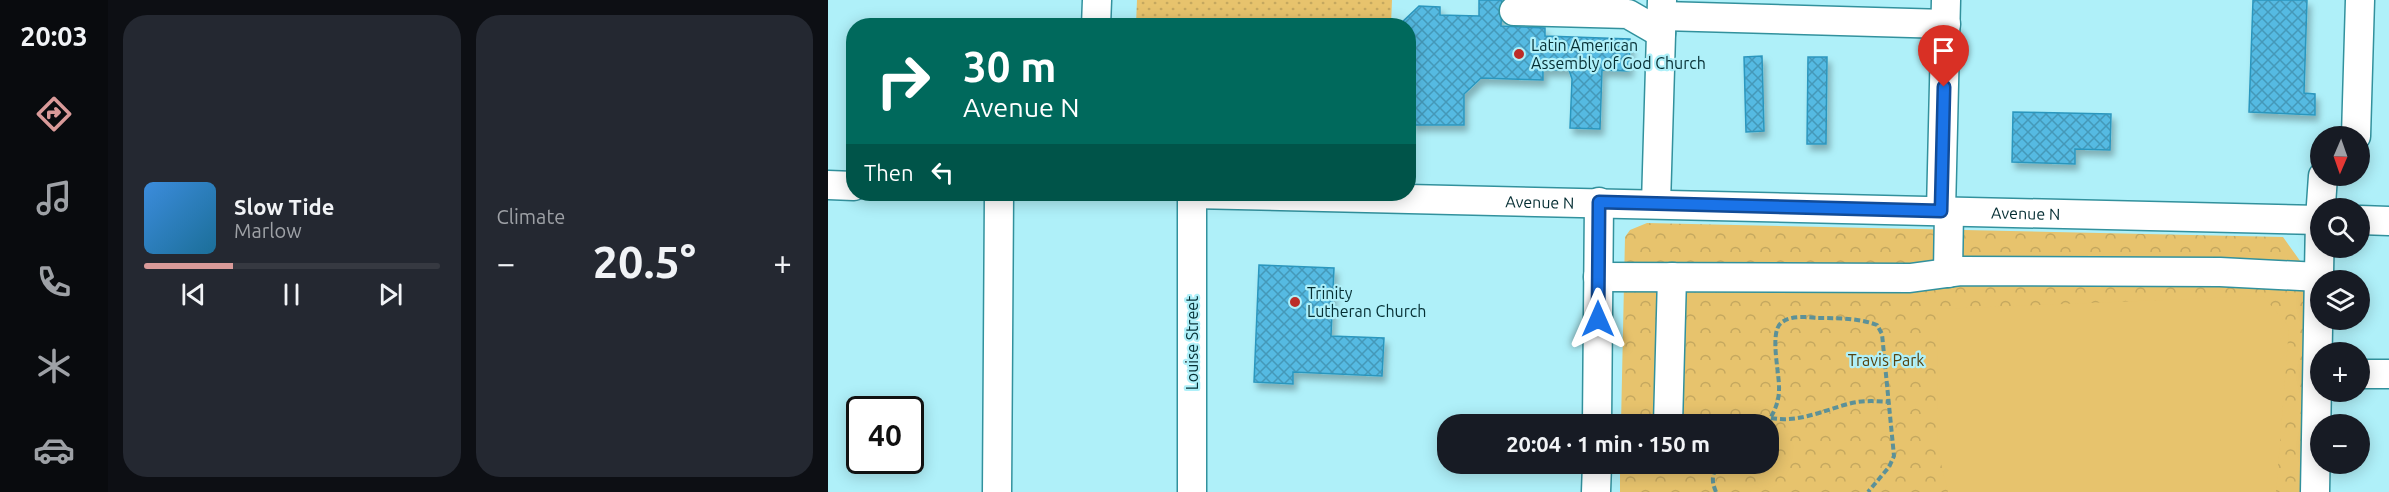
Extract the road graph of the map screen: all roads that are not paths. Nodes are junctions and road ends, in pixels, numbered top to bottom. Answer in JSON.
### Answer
{"nodes":[{"id":1,"x":1096,"y":0,"type":"edge"},
{"id":2,"x":2360,"y":0,"type":"edge"},
{"id":3,"x":1514,"y":11,"type":"dead end"},
{"id":4,"x":1946,"y":12,"type":"edge"},
{"id":5,"x":1662,"y":16,"type":"edge"},
{"id":6,"x":1096,"y":18,"type":"edge"},
{"id":7,"x":2356,"y":126,"type":"edge"},
{"id":8,"x":828,"y":185,"type":"edge"},
{"id":9,"x":846,"y":186,"type":"edge"},
{"id":10,"x":1416,"y":198,"type":"edge"},
{"id":11,"x":999,"y":201,"type":"edge"},
{"id":12,"x":1192,"y":201,"type":"edge"},
{"id":13,"x":1599,"y":202,"type":"junction"},
{"id":14,"x":1656,"y":204,"type":"junction"},
{"id":15,"x":1945,"y":211,"type":"junction"},
{"id":16,"x":2310,"y":219,"type":"edge"},
{"id":17,"x":2370,"y":220,"type":"edge"},
{"id":18,"x":2389,"y":221,"type":"edge"},
{"id":19,"x":1947,"y":273,"type":"junction"},
{"id":20,"x":1598,"y":277,"type":"junction"},
{"id":21,"x":1672,"y":277,"type":"junction"},
{"id":22,"x":2310,"y":277,"type":"edge"},
{"id":23,"x":2370,"y":374,"type":"edge"},
{"id":24,"x":2389,"y":374,"type":"edge"},
{"id":25,"x":2318,"y":402,"type":"edge"},
{"id":26,"x":1597,"y":414,"type":"edge"},
{"id":27,"x":1668,"y":414,"type":"edge"},
{"id":28,"x":1596,"y":474,"type":"edge"},
{"id":29,"x":997,"y":492,"type":"edge"},
{"id":30,"x":1192,"y":492,"type":"edge"},
{"id":31,"x":1596,"y":492,"type":"edge"},
{"id":32,"x":2315,"y":492,"type":"edge"}],
"edges":[{"from":1,"to":6,"type":"street"},
{"from":2,"to":7,"type":"street"},
{"from":3,"to":5,"type":"street"},
{"from":4,"to":5,"type":"street"},
{"from":4,"to":15,"type":"street"},
{"from":5,"to":14,"type":"street"},
{"from":8,"to":9,"type":"street"},
{"from":10,"to":13,"type":"street","name":"Avenue N"},
{"from":11,"to":29,"type":"street"},
{"from":12,"to":30,"type":"street","name":"Louise Street"},
{"from":13,"to":14,"type":"street","name":"Avenue N"},
{"from":13,"to":20,"type":"street"},
{"from":14,"to":15,"type":"street","name":"Avenue N"},
{"from":15,"to":16,"type":"street","name":"Avenue N"},
{"from":15,"to":19,"type":"street"},
{"from":17,"to":18,"type":"street"},
{"from":19,"to":21,"type":"street"},
{"from":19,"to":22,"type":"street"},
{"from":20,"to":21,"type":"street"},
{"from":20,"to":26,"type":"street"},
{"from":21,"to":27,"type":"street"},
{"from":23,"to":24,"type":"street"},
{"from":25,"to":32,"type":"street"},
{"from":28,"to":31,"type":"street"}]}
